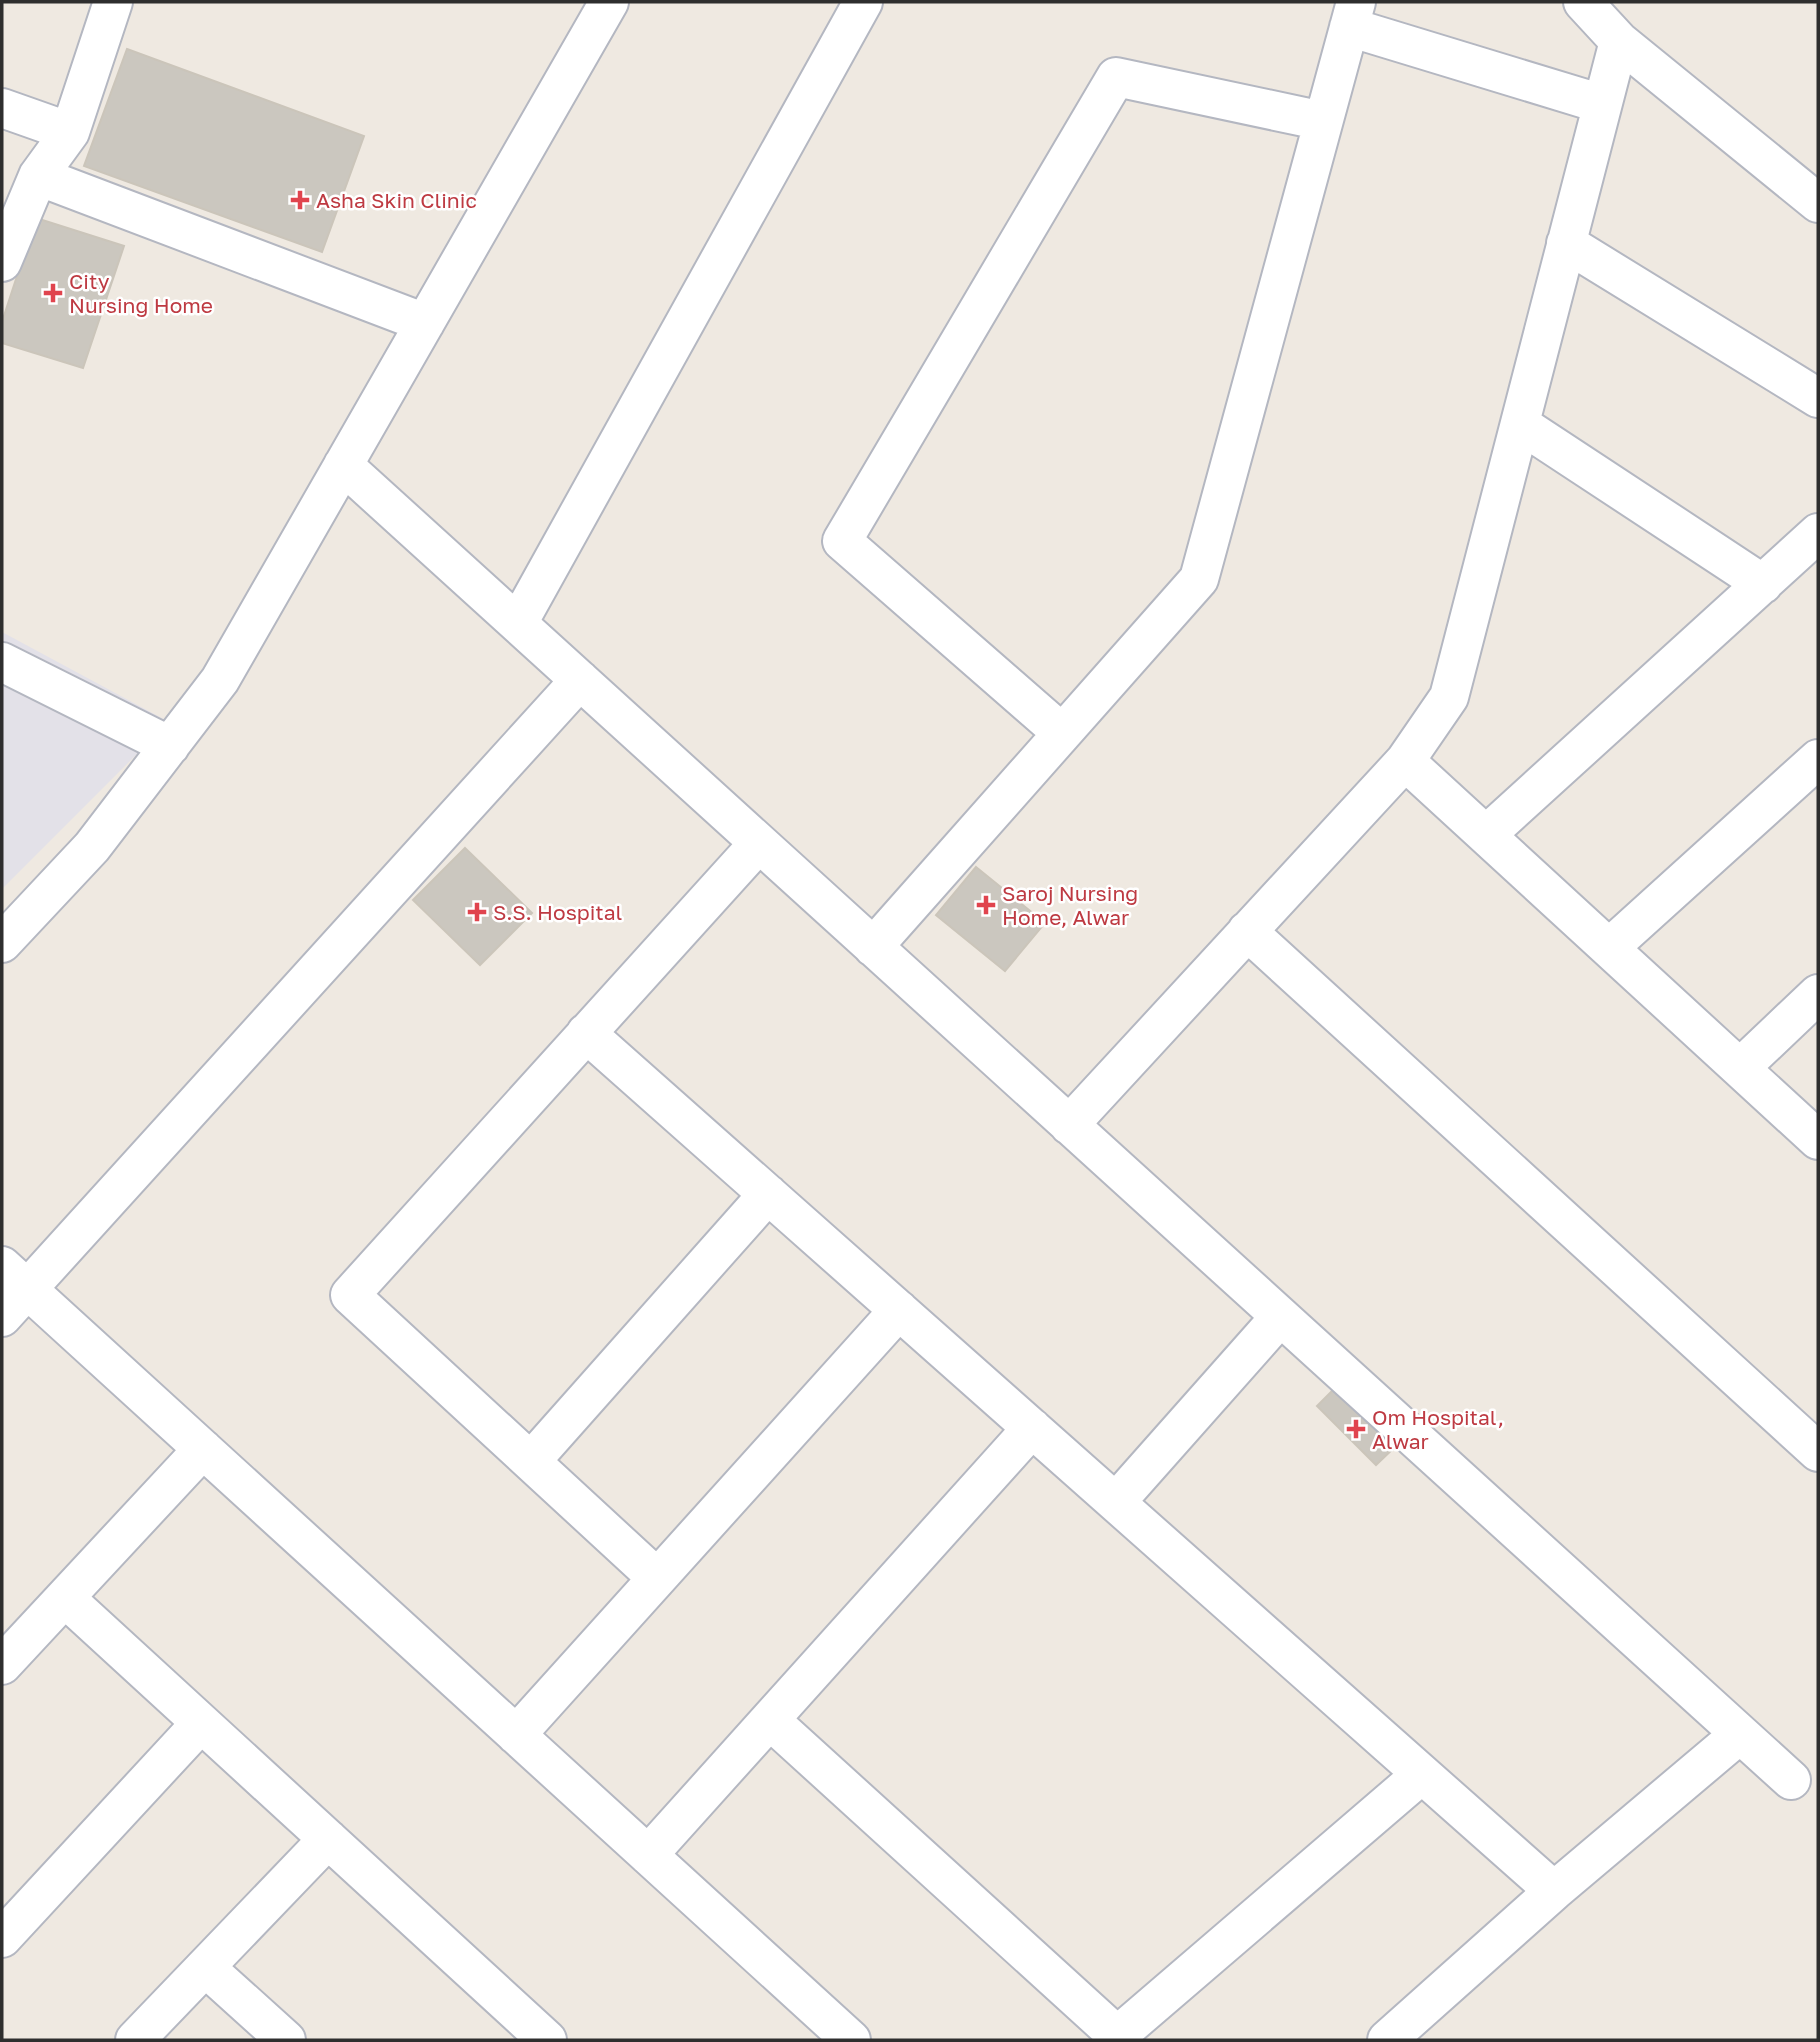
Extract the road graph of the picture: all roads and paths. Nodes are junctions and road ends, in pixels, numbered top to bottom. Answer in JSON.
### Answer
{"nodes":[{"id":1,"x":113,"y":2,"type":"edge"},
{"id":2,"x":609,"y":2,"type":"edge"},
{"id":3,"x":863,"y":2,"type":"edge"},
{"id":4,"x":1583,"y":2,"type":"edge"},
{"id":5,"x":1352,"y":14,"type":"edge"},
{"id":6,"x":1619,"y":41,"type":"junction"},
{"id":7,"x":1602,"y":104,"type":"junction"},
{"id":8,"x":2,"y":108,"type":"edge"},
{"id":9,"x":1323,"y":121,"type":"junction"},
{"id":10,"x":70,"y":132,"type":"junction"},
{"id":11,"x":38,"y":176,"type":"junction"},
{"id":12,"x":1818,"y":203,"type":"edge"},
{"id":13,"x":1566,"y":243,"type":"junction"},
{"id":14,"x":5,"y":246,"type":"edge"},
{"id":15,"x":425,"y":323,"type":"junction"},
{"id":16,"x":1818,"y":398,"type":"edge"},
{"id":17,"x":1520,"y":424,"type":"junction"},
{"id":18,"x":343,"y":465,"type":"junction"},
{"id":19,"x":1818,"y":533,"type":"edge"},
{"id":20,"x":1763,"y":584,"type":"junction"},
{"id":21,"x":518,"y":623,"type":"junction"},
{"id":22,"x":2,"y":662,"type":"edge"},
{"id":23,"x":580,"y":680,"type":"junction"},
{"id":24,"x":1062,"y":733,"type":"junction"},
{"id":25,"x":170,"y":746,"type":"junction"},
{"id":26,"x":1818,"y":759,"type":"edge"},
{"id":27,"x":1405,"y":761,"type":"junction"},
{"id":28,"x":1486,"y":835,"type":"junction"},
{"id":29,"x":759,"y":843,"type":"junction"},
{"id":30,"x":1247,"y":931,"type":"junction"},
{"id":31,"x":2,"y":943,"type":"edge"},
{"id":32,"x":873,"y":947,"type":"junction"},
{"id":33,"x":1609,"y":948,"type":"junction"},
{"id":34,"x":1818,"y":994,"type":"edge"},
{"id":35,"x":586,"y":1033,"type":"junction"},
{"id":36,"x":1740,"y":1068,"type":"junction"},
{"id":37,"x":1069,"y":1125,"type":"junction"},
{"id":38,"x":1818,"y":1140,"type":"edge"},
{"id":39,"x":768,"y":1194,"type":"junction"},
{"id":40,"x":14,"y":1278,"type":"edge"},
{"id":41,"x":899,"y":1310,"type":"junction"},
{"id":42,"x":2,"y":1317,"type":"edge"},
{"id":43,"x":1280,"y":1317,"type":"junction"},
{"id":44,"x":1032,"y":1428,"type":"junction"},
{"id":45,"x":203,"y":1449,"type":"junction"},
{"id":46,"x":1818,"y":1452,"type":"edge"},
{"id":47,"x":531,"y":1461,"type":"junction"},
{"id":48,"x":1116,"y":1502,"type":"junction"},
{"id":49,"x":657,"y":1578,"type":"junction"},
{"id":50,"x":65,"y":1598,"type":"junction"},
{"id":51,"x":2,"y":1665,"type":"edge"},
{"id":52,"x":770,"y":1720,"type":"junction"},
{"id":53,"x":201,"y":1723,"type":"junction"},
{"id":54,"x":1740,"y":1734,"type":"junction"},
{"id":55,"x":516,"y":1735,"type":"junction"},
{"id":56,"x":1422,"y":1774,"type":"junction"},
{"id":57,"x":1791,"y":1780,"type":"dead end"},
{"id":58,"x":328,"y":1839,"type":"junction"},
{"id":59,"x":648,"y":1855,"type":"junction"},
{"id":60,"x":1554,"y":1891,"type":"junction"},
{"id":61,"x":2,"y":1938,"type":"edge"},
{"id":62,"x":205,"y":1968,"type":"junction"},
{"id":63,"x":1119,"y":2038,"type":"edge"},
{"id":64,"x":135,"y":2040,"type":"edge"},
{"id":65,"x":286,"y":2040,"type":"edge"},
{"id":66,"x":547,"y":2040,"type":"edge"},
{"id":67,"x":851,"y":2040,"type":"edge"},
{"id":68,"x":1387,"y":2040,"type":"edge"}],
"edges":[{"from":1,"to":10,"type":"street"},
{"from":2,"to":15,"type":"street"},
{"from":3,"to":21,"type":"street"},
{"from":4,"to":6,"type":"street"},
{"from":5,"to":7,"type":"street"},
{"from":5,"to":9,"type":"street"},
{"from":6,"to":7,"type":"street"},
{"from":6,"to":12,"type":"street"},
{"from":7,"to":13,"type":"street"},
{"from":8,"to":10,"type":"street"},
{"from":9,"to":24,"type":"street"},
{"from":9,"to":24,"type":"street"},
{"from":10,"to":11,"type":"street"},
{"from":11,"to":14,"type":"street"},
{"from":11,"to":15,"type":"street"},
{"from":13,"to":16,"type":"street"},
{"from":13,"to":17,"type":"street"},
{"from":15,"to":18,"type":"street"},
{"from":17,"to":20,"type":"street"},
{"from":17,"to":27,"type":"street"},
{"from":18,"to":21,"type":"street"},
{"from":18,"to":25,"type":"street"},
{"from":19,"to":20,"type":"street"},
{"from":20,"to":28,"type":"street"},
{"from":21,"to":23,"type":"street"},
{"from":22,"to":25,"type":"street"},
{"from":23,"to":29,"type":"street"},
{"from":23,"to":40,"type":"street"},
{"from":24,"to":32,"type":"street"},
{"from":25,"to":31,"type":"street"},
{"from":26,"to":33,"type":"street"},
{"from":27,"to":28,"type":"street"},
{"from":27,"to":30,"type":"street"},
{"from":28,"to":33,"type":"street"},
{"from":29,"to":32,"type":"street"},
{"from":29,"to":35,"type":"street"},
{"from":30,"to":37,"type":"street"},
{"from":30,"to":46,"type":"street"},
{"from":32,"to":37,"type":"street"},
{"from":33,"to":36,"type":"street"},
{"from":34,"to":36,"type":"street"},
{"from":35,"to":39,"type":"street"},
{"from":35,"to":47,"type":"street"},
{"from":36,"to":38,"type":"street"},
{"from":37,"to":43,"type":"street"},
{"from":39,"to":41,"type":"street"},
{"from":39,"to":47,"type":"street"},
{"from":40,"to":42,"type":"street"},
{"from":40,"to":45,"type":"street"},
{"from":41,"to":44,"type":"street"},
{"from":41,"to":49,"type":"street"},
{"from":43,"to":48,"type":"street"},
{"from":43,"to":54,"type":"street"},
{"from":44,"to":48,"type":"street"},
{"from":44,"to":52,"type":"street"},
{"from":45,"to":50,"type":"street"},
{"from":45,"to":55,"type":"street"},
{"from":47,"to":49,"type":"street"},
{"from":48,"to":56,"type":"street"},
{"from":49,"to":55,"type":"street"},
{"from":50,"to":51,"type":"street"},
{"from":50,"to":53,"type":"street"},
{"from":52,"to":59,"type":"street"},
{"from":52,"to":63,"type":"street"},
{"from":53,"to":58,"type":"street"},
{"from":53,"to":61,"type":"street"},
{"from":54,"to":57,"type":"street"},
{"from":54,"to":60,"type":"street"},
{"from":55,"to":59,"type":"street"},
{"from":56,"to":60,"type":"street"},
{"from":56,"to":63,"type":"street"},
{"from":58,"to":62,"type":"street"},
{"from":58,"to":66,"type":"street"},
{"from":59,"to":67,"type":"street"},
{"from":60,"to":68,"type":"street"},
{"from":62,"to":64,"type":"street"},
{"from":62,"to":65,"type":"street"}]}
